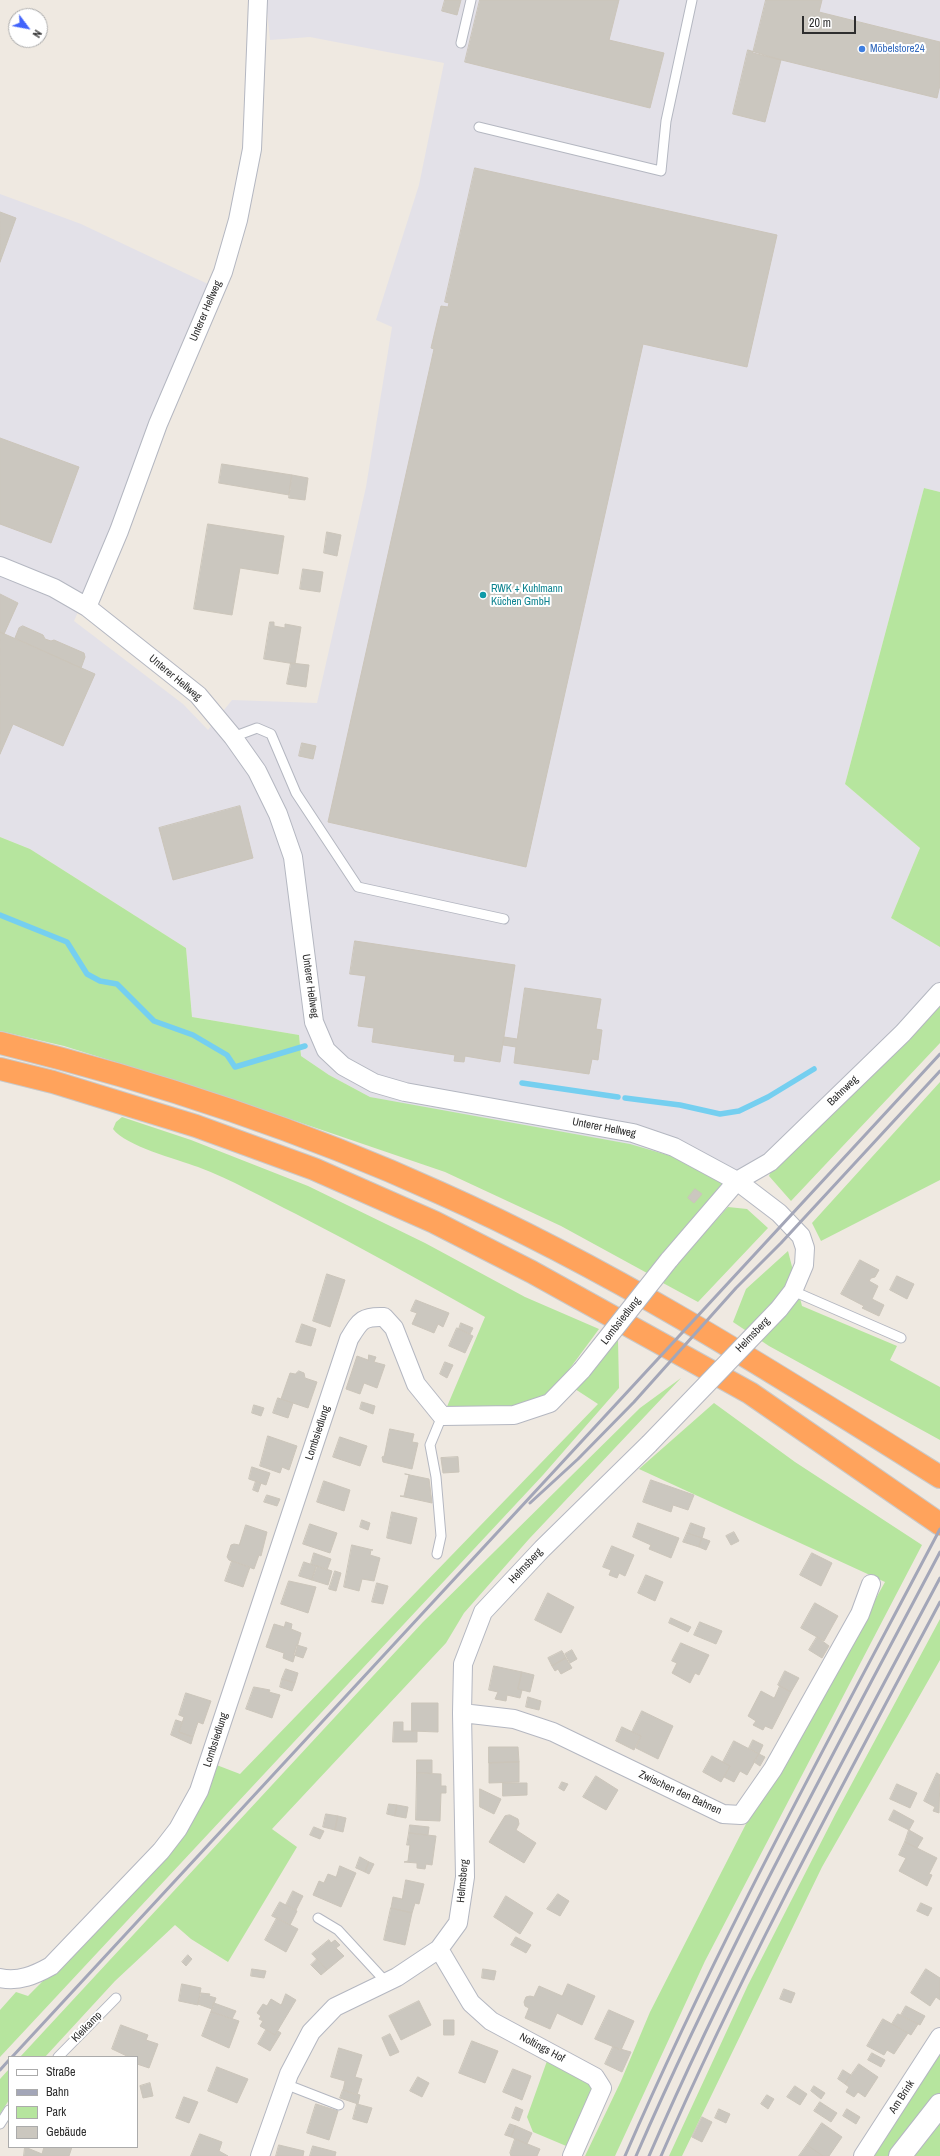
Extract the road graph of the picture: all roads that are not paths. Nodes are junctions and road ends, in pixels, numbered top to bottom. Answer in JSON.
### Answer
{"nodes":[{"id":1,"x":258,"y":0,"type":"edge"},
{"id":2,"x":471,"y":0,"type":"edge"},
{"id":3,"x":692,"y":0,"type":"edge"},
{"id":4,"x":461,"y":43,"type":"dead end"},
{"id":5,"x":479,"y":127,"type":"dead end"},
{"id":6,"x":0,"y":566,"type":"edge"},
{"id":7,"x":87,"y":607,"type":"junction"},
{"id":8,"x":233,"y":737,"type":"junction"},
{"id":9,"x":504,"y":919,"type":"dead end"},
{"id":10,"x":940,"y":992,"type":"edge"},
{"id":11,"x":0,"y":1043,"type":"edge"},
{"id":12,"x":0,"y":1069,"type":"edge"},
{"id":13,"x":737,"y":1181,"type":"junction"},
{"id":14,"x":779,"y":1213,"type":"joint"},
{"id":15,"x":793,"y":1290,"type":"junction"},
{"id":16,"x":901,"y":1338,"type":"dead end"},
{"id":17,"x":442,"y":1416,"type":"junction"},
{"id":18,"x":940,"y":1477,"type":"edge"},
{"id":19,"x":940,"y":1524,"type":"edge"},
{"id":20,"x":437,"y":1554,"type":"dead end"},
{"id":21,"x":871,"y":1584,"type":"dead end"},
{"id":22,"x":462,"y":1713,"type":"junction"},
{"id":23,"x":318,"y":1918,"type":"dead end"},
{"id":24,"x":439,"y":1949,"type":"junction"},
{"id":25,"x":0,"y":1978,"type":"edge"},
{"id":26,"x":386,"y":1982,"type":"junction"},
{"id":27,"x":116,"y":1998,"type":"dead end"},
{"id":28,"x":940,"y":2037,"type":"edge"},
{"id":29,"x":59,"y":2056,"type":"edge"},
{"id":30,"x":285,"y":2084,"type":"junction"},
{"id":31,"x":339,"y":2105,"type":"dead end"},
{"id":32,"x":940,"y":2105,"type":"edge"},
{"id":33,"x":8,"y":2112,"type":"edge"},
{"id":34,"x":0,"y":2124,"type":"edge"},
{"id":35,"x":260,"y":2156,"type":"edge"},
{"id":36,"x":572,"y":2156,"type":"edge"},
{"id":37,"x":863,"y":2156,"type":"edge"},
{"id":38,"x":900,"y":2156,"type":"edge"}],
"edges":[{"from":1,"to":7,"type":"street","name":"Unterer Hellweg"},
{"from":2,"to":4,"type":"lane"},
{"from":3,"to":5,"type":"lane"},
{"from":6,"to":7,"type":"street","name":"Unterer Hellweg"},
{"from":7,"to":8,"type":"street","name":"Unterer Hellweg"},
{"from":8,"to":9,"type":"lane"},
{"from":8,"to":13,"type":"street","name":"Unterer Hellweg"},
{"from":10,"to":13,"type":"street","name":"Bahnweg"},
{"from":11,"to":18,"type":"highway"},
{"from":12,"to":19,"type":"highway"},
{"from":13,"to":14,"type":"street","name":"Unterer Hellweg"},
{"from":13,"to":17,"type":"street","name":"Lombsiedlung","bridge":true},
{"from":14,"to":15,"type":"street","name":"Helmsberg"},
{"from":15,"to":16,"type":"lane"},
{"from":15,"to":22,"type":"street","name":"Helmsberg","bridge":true},
{"from":17,"to":20,"type":"lane"},
{"from":17,"to":25,"type":"street","name":"Lombsiedlung"},
{"from":21,"to":22,"type":"street","name":"Zwischen den Bahnen"},
{"from":22,"to":24,"type":"street","name":"Helmsberg"},
{"from":23,"to":26,"type":"lane"},
{"from":24,"to":26,"type":"street","name":"Helmsberg"},
{"from":24,"to":36,"type":"street","name":"Noltings Hof"},
{"from":26,"to":30,"type":"street","name":"Helmsberg"},
{"from":27,"to":29,"type":"lane","name":"Kleikamp"},
{"from":28,"to":37,"type":"street","name":"Am Brink"},
{"from":30,"to":31,"type":"lane"},
{"from":30,"to":35,"type":"street","name":"Helmsberg"},
{"from":32,"to":38,"type":"main road"},
{"from":33,"to":34,"type":"lane"}]}
